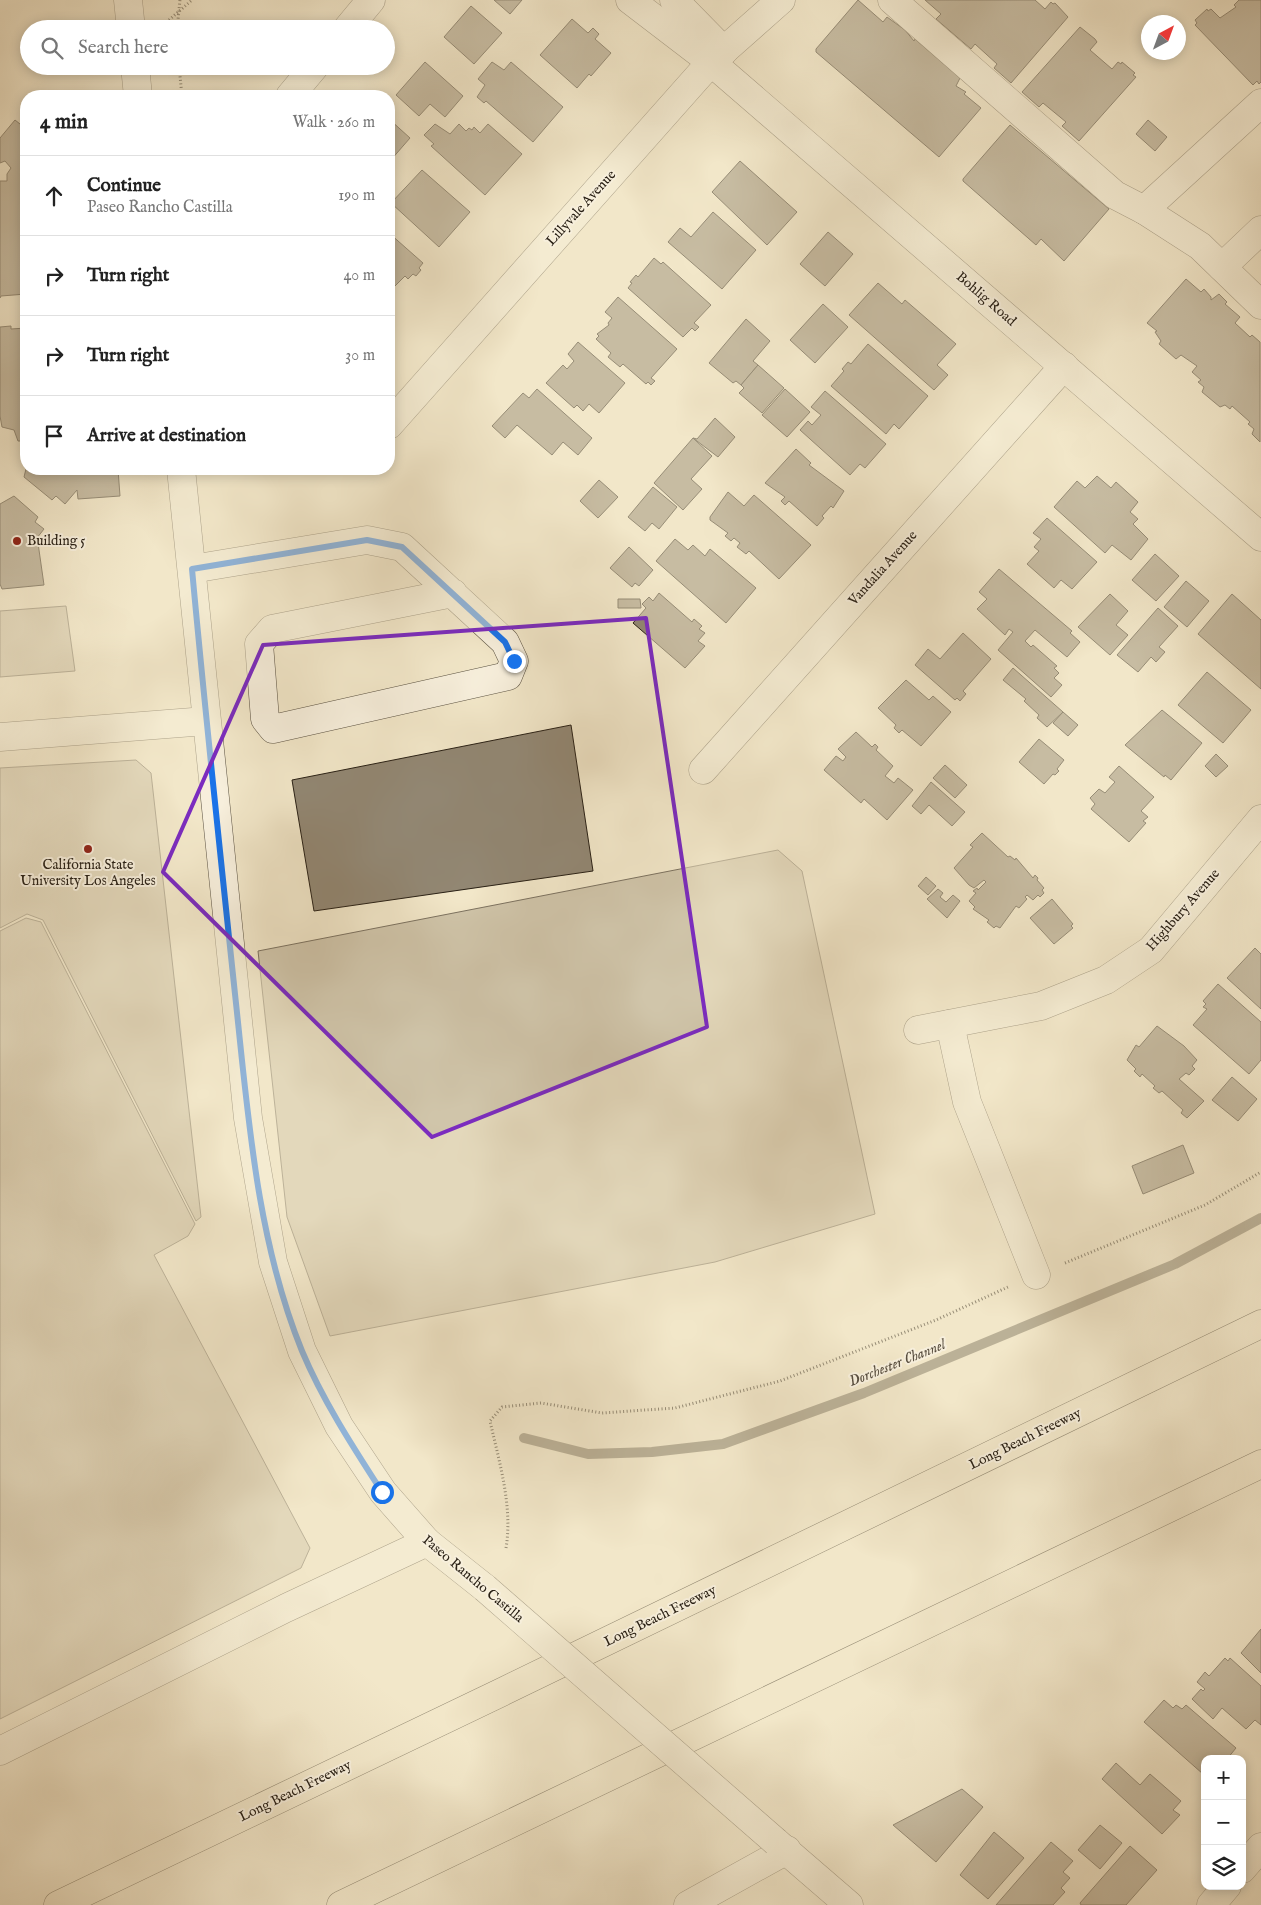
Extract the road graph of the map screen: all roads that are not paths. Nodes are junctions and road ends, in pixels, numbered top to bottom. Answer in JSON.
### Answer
{"nodes":[{"id":1,"x":128,"y":0,"type":"edge"},
{"id":2,"x":371,"y":0,"type":"edge"},
{"id":3,"x":630,"y":0,"type":"edge"},
{"id":4,"x":674,"y":0,"type":"edge"},
{"id":5,"x":781,"y":0,"type":"edge"},
{"id":6,"x":892,"y":0,"type":"edge"},
{"id":7,"x":130,"y":20,"type":"edge"},
{"id":8,"x":354,"y":20,"type":"edge"},
{"id":9,"x":718,"y":56,"type":"junction"},
{"id":10,"x":136,"y":75,"type":"edge"},
{"id":11,"x":308,"y":75,"type":"edge"},
{"id":12,"x":137,"y":90,"type":"edge"},
{"id":13,"x":295,"y":90,"type":"edge"},
{"id":14,"x":1261,"y":103,"type":"edge"},
{"id":15,"x":1144,"y":210,"type":"junction"},
{"id":16,"x":1261,"y":230,"type":"edge"},
{"id":17,"x":1222,"y":267,"type":"junction"},
{"id":18,"x":1261,"y":306,"type":"edge"},
{"id":19,"x":1064,"y":366,"type":"junction"},
{"id":20,"x":395,"y":418,"type":"edge"},
{"id":21,"x":182,"y":475,"type":"edge"},
{"id":22,"x":1261,"y":537,"type":"edge"},
{"id":23,"x":192,"y":569,"type":"junction"},
{"id":24,"x":452,"y":593,"type":"junction"},
{"id":25,"x":206,"y":720,"type":"junction"},
{"id":26,"x":0,"y":737,"type":"edge"},
{"id":27,"x":703,"y":770,"type":"dead end"},
{"id":28,"x":1261,"y":819,"type":"edge"},
{"id":29,"x":950,"y":1024,"type":"junction"},
{"id":30,"x":918,"y":1030,"type":"dead end"},
{"id":31,"x":1036,"y":1275,"type":"road end"},
{"id":32,"x":1261,"y":1324,"type":"edge"},
{"id":33,"x":1261,"y":1464,"type":"edge"},
{"id":34,"x":427,"y":1542,"type":"junction"},
{"id":35,"x":0,"y":1751,"type":"edge"},
{"id":36,"x":782,"y":1846,"type":"junction"},
{"id":37,"x":1261,"y":1847,"type":"edge"},
{"id":38,"x":1246,"y":1864,"type":"edge"},
{"id":39,"x":1224,"y":1890,"type":"edge"},
{"id":40,"x":58,"y":1905,"type":"edge"},
{"id":41,"x":341,"y":1905,"type":"edge"},
{"id":42,"x":688,"y":1905,"type":"edge"},
{"id":43,"x":848,"y":1905,"type":"edge"},
{"id":44,"x":1211,"y":1905,"type":"edge"}],
"edges":[{"from":1,"to":7,"type":"street"},
{"from":2,"to":8,"type":"street"},
{"from":3,"to":9,"type":"street"},
{"from":4,"to":9,"type":"street"},
{"from":5,"to":9,"type":"street","name":"Lillyvale Avenue"},
{"from":6,"to":15,"type":"street"},
{"from":9,"to":19,"type":"street","name":"Bohlig Road"},
{"from":9,"to":20,"type":"street","name":"Lillyvale Avenue"},
{"from":10,"to":12,"type":"street"},
{"from":11,"to":13,"type":"street"},
{"from":14,"to":15,"type":"street"},
{"from":15,"to":17,"type":"street"},
{"from":16,"to":17,"type":"street"},
{"from":17,"to":18,"type":"street"},
{"from":19,"to":22,"type":"street","name":"Bohlig Road"},
{"from":19,"to":27,"type":"street","name":"Vandalia Avenue"},
{"from":21,"to":23,"type":"street","name":"Paseo Rancho Castilla"},
{"from":23,"to":24,"type":"street"},
{"from":23,"to":25,"type":"street","name":"Paseo Rancho Castilla"},
{"from":24,"to":24,"type":"street"},
{"from":25,"to":26,"type":"street"},
{"from":25,"to":34,"type":"street","name":"Paseo Rancho Castilla"},
{"from":28,"to":29,"type":"street","name":"Highbury Avenue"},
{"from":29,"to":30,"type":"street","name":"Highbury Avenue"},
{"from":29,"to":31,"type":"street"},
{"from":32,"to":40,"type":"highway","name":"Long Beach Freeway"},
{"from":33,"to":41,"type":"highway"},
{"from":34,"to":35,"type":"street"},
{"from":34,"to":36,"type":"street","name":"Paseo Rancho Castilla","bridge":true},
{"from":36,"to":42,"type":"street"},
{"from":36,"to":43,"type":"street","name":"Paseo Rancho Castilla"},
{"from":37,"to":38,"type":"street"},
{"from":39,"to":44,"type":"street"}]}
